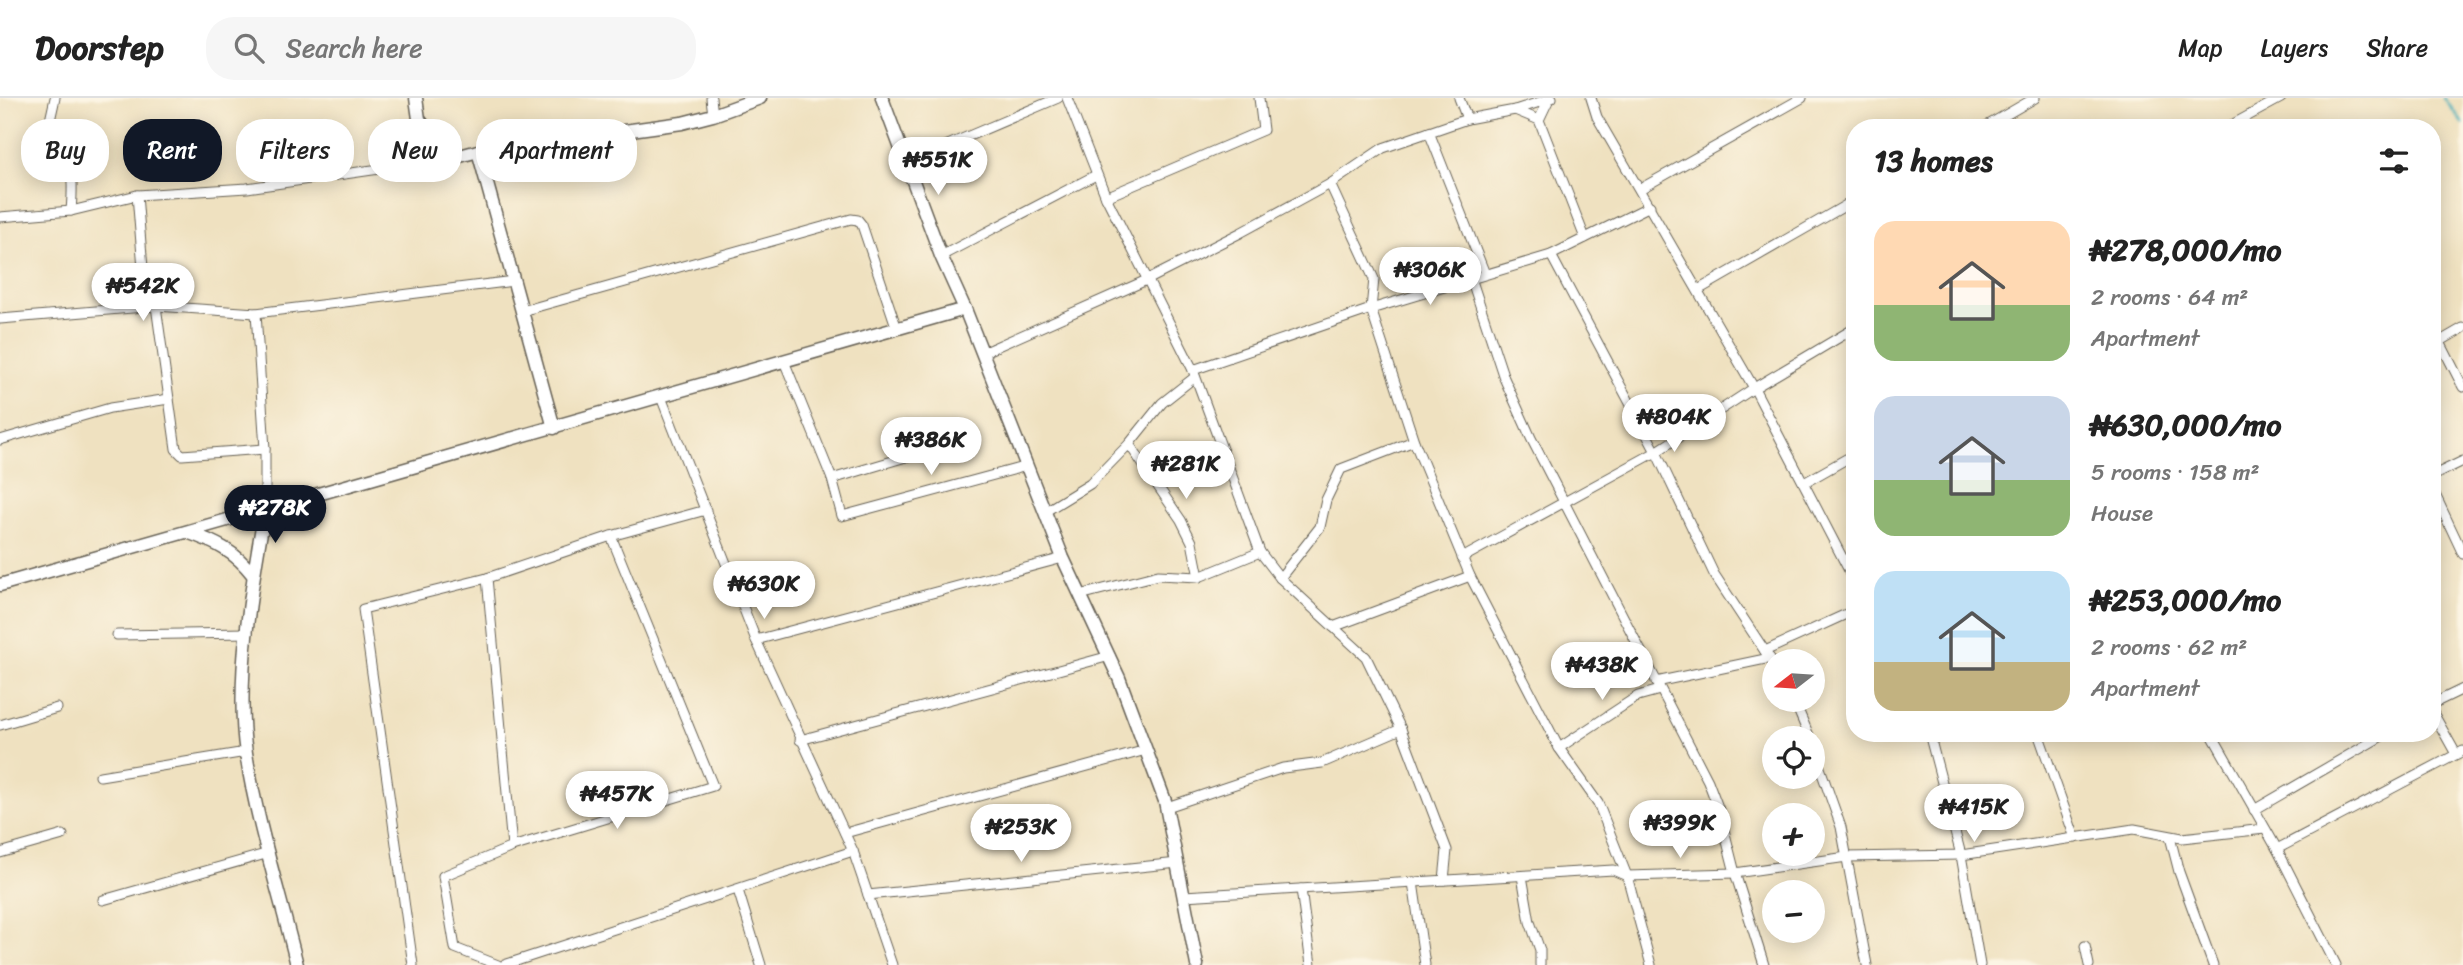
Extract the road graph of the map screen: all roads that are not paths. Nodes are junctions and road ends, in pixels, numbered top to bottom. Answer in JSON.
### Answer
{"nodes":[{"id":1,"x":55,"y":98,"type":"edge"},
{"id":2,"x":416,"y":98,"type":"edge"},
{"id":3,"x":711,"y":98,"type":"edge"},
{"id":4,"x":760,"y":98,"type":"edge"},
{"id":5,"x":882,"y":98,"type":"edge"},
{"id":6,"x":1058,"y":98,"type":"edge"},
{"id":7,"x":1067,"y":98,"type":"edge"},
{"id":8,"x":1259,"y":98,"type":"edge"},
{"id":9,"x":1459,"y":98,"type":"edge"},
{"id":10,"x":1591,"y":98,"type":"edge"},
{"id":11,"x":1802,"y":98,"type":"edge"},
{"id":12,"x":2035,"y":98,"type":"edge"},
{"id":13,"x":2281,"y":98,"type":"edge"},
{"id":14,"x":1551,"y":99,"type":"edge"},
{"id":15,"x":1515,"y":110,"type":"junction"},
{"id":16,"x":713,"y":116,"type":"junction"},
{"id":17,"x":419,"y":119,"type":"edge"},
{"id":18,"x":1467,"y":119,"type":"junction"},
{"id":19,"x":1999,"y":119,"type":"edge"},
{"id":20,"x":2242,"y":119,"type":"edge"},
{"id":21,"x":1539,"y":120,"type":"junction"},
{"id":22,"x":637,"y":129,"type":"edge"},
{"id":23,"x":1429,"y":132,"type":"junction"},
{"id":24,"x":908,"y":162,"type":"junction"},
{"id":25,"x":368,"y":171,"type":"edge"},
{"id":26,"x":1096,"y":175,"type":"junction"},
{"id":27,"x":487,"y":182,"type":"edge"},
{"id":28,"x":1330,"y":184,"type":"junction"},
{"id":29,"x":1640,"y":189,"type":"junction"},
{"id":30,"x":137,"y":195,"type":"junction"},
{"id":31,"x":1106,"y":197,"type":"junction"},
{"id":32,"x":1650,"y":206,"type":"junction"},
{"id":33,"x":1846,"y":206,"type":"edge"},
{"id":34,"x":71,"y":211,"type":"junction"},
{"id":35,"x":0,"y":217,"type":"edge"},
{"id":36,"x":1584,"y":238,"type":"junction"},
{"id":37,"x":1551,"y":255,"type":"junction"},
{"id":38,"x":941,"y":256,"type":"junction"},
{"id":39,"x":1485,"y":274,"type":"junction"},
{"id":40,"x":1471,"y":278,"type":"junction"},
{"id":41,"x":1149,"y":279,"type":"junction"},
{"id":42,"x":514,"y":281,"type":"junction"},
{"id":43,"x":1698,"y":290,"type":"junction"},
{"id":44,"x":156,"y":306,"type":"junction"},
{"id":45,"x":965,"y":309,"type":"junction"},
{"id":46,"x":1371,"y":309,"type":"junction"},
{"id":47,"x":522,"y":311,"type":"junction"},
{"id":48,"x":256,"y":313,"type":"junction"},
{"id":49,"x":0,"y":320,"type":"edge"},
{"id":50,"x":2463,"y":328,"type":"edge"},
{"id":51,"x":897,"y":329,"type":"junction"},
{"id":52,"x":1846,"y":333,"type":"edge"},
{"id":53,"x":2441,"y":341,"type":"edge"},
{"id":54,"x":2441,"y":352,"type":"edge"},
{"id":55,"x":982,"y":353,"type":"junction"},
{"id":56,"x":784,"y":361,"type":"junction"},
{"id":57,"x":1194,"y":374,"type":"junction"},
{"id":58,"x":2463,"y":387,"type":"edge"},
{"id":59,"x":1754,"y":388,"type":"junction"},
{"id":60,"x":662,"y":397,"type":"junction"},
{"id":61,"x":169,"y":399,"type":"junction"},
{"id":62,"x":554,"y":428,"type":"junction"},
{"id":63,"x":973,"y":437,"type":"dead end"},
{"id":64,"x":0,"y":440,"type":"edge"},
{"id":65,"x":1414,"y":441,"type":"junction"},
{"id":66,"x":1129,"y":444,"type":"junction"},
{"id":67,"x":265,"y":449,"type":"junction"},
{"id":68,"x":1656,"y":452,"type":"junction"},
{"id":69,"x":1846,"y":459,"type":"edge"},
{"id":70,"x":2463,"y":461,"type":"edge"},
{"id":71,"x":1027,"y":466,"type":"junction"},
{"id":72,"x":2441,"y":472,"type":"edge"},
{"id":73,"x":832,"y":479,"type":"junction"},
{"id":74,"x":1804,"y":483,"type":"junction"},
{"id":75,"x":1565,"y":503,"type":"junction"},
{"id":76,"x":2441,"y":507,"type":"edge"},
{"id":77,"x":265,"y":510,"type":"junction"},
{"id":78,"x":706,"y":510,"type":"junction"},
{"id":79,"x":1046,"y":512,"type":"junction"},
{"id":80,"x":187,"y":532,"type":"junction"},
{"id":81,"x":611,"y":536,"type":"junction"},
{"id":82,"x":1261,"y":552,"type":"junction"},
{"id":83,"x":2463,"y":554,"type":"edge"},
{"id":84,"x":1063,"y":558,"type":"junction"},
{"id":85,"x":1462,"y":558,"type":"junction"},
{"id":86,"x":1846,"y":565,"type":"edge"},
{"id":87,"x":253,"y":575,"type":"junction"},
{"id":88,"x":1469,"y":576,"type":"junction"},
{"id":89,"x":1199,"y":577,"type":"junction"},
{"id":90,"x":488,"y":578,"type":"junction"},
{"id":91,"x":1280,"y":578,"type":"junction"},
{"id":92,"x":0,"y":585,"type":"edge"},
{"id":93,"x":1080,"y":596,"type":"junction"},
{"id":94,"x":1846,"y":615,"type":"edge"},
{"id":95,"x":1333,"y":628,"type":"junction"},
{"id":96,"x":248,"y":634,"type":"junction"},
{"id":97,"x":117,"y":635,"type":"dead end"},
{"id":98,"x":756,"y":640,"type":"junction"},
{"id":99,"x":1764,"y":649,"type":"edge"},
{"id":100,"x":1786,"y":649,"type":"edge"},
{"id":101,"x":1110,"y":656,"type":"junction"},
{"id":102,"x":1762,"y":660,"type":"edge"},
{"id":103,"x":1658,"y":686,"type":"junction"},
{"id":104,"x":2463,"y":689,"type":"edge"},
{"id":105,"x":2441,"y":700,"type":"edge"},
{"id":106,"x":57,"y":708,"type":"dead end"},
{"id":107,"x":2441,"y":724,"type":"edge"},
{"id":108,"x":0,"y":725,"type":"edge"},
{"id":109,"x":1401,"y":729,"type":"junction"},
{"id":110,"x":800,"y":740,"type":"junction"},
{"id":111,"x":1931,"y":742,"type":"edge"},
{"id":112,"x":2041,"y":742,"type":"edge"},
{"id":113,"x":2216,"y":742,"type":"edge"},
{"id":114,"x":2365,"y":742,"type":"edge"},
{"id":115,"x":1559,"y":748,"type":"junction"},
{"id":116,"x":1146,"y":750,"type":"junction"},
{"id":117,"x":246,"y":752,"type":"junction"},
{"id":118,"x":2460,"y":752,"type":"edge"},
{"id":119,"x":100,"y":776,"type":"dead end"},
{"id":120,"x":1825,"y":782,"type":"edge"},
{"id":121,"x":1167,"y":807,"type":"junction"},
{"id":122,"x":2254,"y":810,"type":"junction"},
{"id":123,"x":2265,"y":829,"type":"junction"},
{"id":124,"x":845,"y":833,"type":"junction"},
{"id":125,"x":63,"y":835,"type":"dead end"},
{"id":126,"x":2170,"y":837,"type":"junction"},
{"id":127,"x":2075,"y":838,"type":"junction"},
{"id":128,"x":512,"y":847,"type":"junction"},
{"id":129,"x":2277,"y":849,"type":"junction"},
{"id":130,"x":853,"y":851,"type":"junction"},
{"id":131,"x":0,"y":853,"type":"edge"},
{"id":132,"x":270,"y":853,"type":"junction"},
{"id":133,"x":1961,"y":855,"type":"junction"},
{"id":134,"x":1847,"y":857,"type":"junction"},
{"id":135,"x":1178,"y":863,"type":"junction"},
{"id":136,"x":1735,"y":873,"type":"junction"},
{"id":137,"x":1522,"y":876,"type":"junction"},
{"id":138,"x":1627,"y":876,"type":"junction"},
{"id":139,"x":1444,"y":880,"type":"junction"},
{"id":140,"x":1413,"y":882,"type":"junction"},
{"id":141,"x":1301,"y":889,"type":"junction"},
{"id":142,"x":738,"y":890,"type":"junction"},
{"id":143,"x":868,"y":895,"type":"junction"},
{"id":144,"x":1184,"y":896,"type":"junction"},
{"id":145,"x":103,"y":900,"type":"dead end"},
{"id":146,"x":2085,"y":946,"type":"dead end"},
{"id":147,"x":297,"y":965,"type":"edge"},
{"id":148,"x":413,"y":965,"type":"edge"},
{"id":149,"x":498,"y":965,"type":"edge"},
{"id":150,"x":504,"y":965,"type":"edge"},
{"id":151,"x":761,"y":965,"type":"edge"},
{"id":152,"x":892,"y":965,"type":"edge"},
{"id":153,"x":1196,"y":965,"type":"edge"},
{"id":154,"x":1311,"y":965,"type":"edge"},
{"id":155,"x":1425,"y":965,"type":"edge"},
{"id":156,"x":1540,"y":965,"type":"edge"},
{"id":157,"x":1651,"y":965,"type":"edge"},
{"id":158,"x":1764,"y":965,"type":"edge"},
{"id":159,"x":1867,"y":965,"type":"edge"},
{"id":160,"x":1980,"y":965,"type":"edge"},
{"id":161,"x":2089,"y":965,"type":"edge"},
{"id":162,"x":2213,"y":965,"type":"edge"},
{"id":163,"x":2336,"y":965,"type":"edge"}],
"edges":[{"from":1,"to":34,"type":"street"},
{"from":2,"to":17,"type":"street"},
{"from":3,"to":16,"type":"street"},
{"from":4,"to":16,"type":"street"},
{"from":5,"to":24,"type":"street"},
{"from":6,"to":24,"type":"street"},
{"from":7,"to":26,"type":"street"},
{"from":8,"to":31,"type":"street"},
{"from":9,"to":18,"type":"street"},
{"from":10,"to":29,"type":"street"},
{"from":11,"to":29,"type":"street"},
{"from":12,"to":19,"type":"street"},
{"from":13,"to":20,"type":"street"},
{"from":14,"to":15,"type":"street"},
{"from":14,"to":21,"type":"street"},
{"from":15,"to":18,"type":"street"},
{"from":15,"to":21,"type":"street"},
{"from":16,"to":22,"type":"street"},
{"from":18,"to":23,"type":"street"},
{"from":21,"to":36,"type":"street"},
{"from":23,"to":28,"type":"street"},
{"from":23,"to":39,"type":"street"},
{"from":24,"to":38,"type":"street"},
{"from":25,"to":30,"type":"street"},
{"from":26,"to":31,"type":"street"},
{"from":26,"to":38,"type":"street"},
{"from":27,"to":42,"type":"street"},
{"from":28,"to":41,"type":"street"},
{"from":28,"to":46,"type":"street"},
{"from":29,"to":32,"type":"street"},
{"from":30,"to":34,"type":"street"},
{"from":30,"to":44,"type":"street"},
{"from":31,"to":41,"type":"street"},
{"from":32,"to":36,"type":"street"},
{"from":32,"to":43,"type":"street"},
{"from":33,"to":43,"type":"street"},
{"from":34,"to":35,"type":"street"},
{"from":36,"to":37,"type":"street"},
{"from":37,"to":39,"type":"street"},
{"from":37,"to":68,"type":"street"},
{"from":38,"to":45,"type":"street"},
{"from":39,"to":40,"type":"street"},
{"from":40,"to":46,"type":"street"},
{"from":40,"to":75,"type":"street"},
{"from":41,"to":55,"type":"street"},
{"from":41,"to":57,"type":"street"},
{"from":42,"to":47,"type":"street"},
{"from":42,"to":48,"type":"street"},
{"from":43,"to":59,"type":"street"},
{"from":44,"to":48,"type":"street"},
{"from":44,"to":49,"type":"street"},
{"from":44,"to":61,"type":"street"},
{"from":45,"to":51,"type":"street"},
{"from":45,"to":55,"type":"street"},
{"from":46,"to":57,"type":"street"},
{"from":46,"to":65,"type":"street"},
{"from":47,"to":51,"type":"street"},
{"from":47,"to":62,"type":"street"},
{"from":48,"to":67,"type":"street"},
{"from":50,"to":53,"type":"street"},
{"from":51,"to":56,"type":"street"},
{"from":52,"to":59,"type":"street"},
{"from":54,"to":58,"type":"street"},
{"from":55,"to":71,"type":"street"},
{"from":56,"to":60,"type":"street"},
{"from":56,"to":73,"type":"street"},
{"from":57,"to":66,"type":"street"},
{"from":57,"to":82,"type":"street"},
{"from":59,"to":68,"type":"street"},
{"from":59,"to":74,"type":"street"},
{"from":60,"to":62,"type":"street"},
{"from":60,"to":78,"type":"street"},
{"from":61,"to":64,"type":"street"},
{"from":61,"to":67,"type":"street"},
{"from":62,"to":77,"type":"street"},
{"from":63,"to":73,"type":"street"},
{"from":65,"to":85,"type":"street"},
{"from":65,"to":91,"type":"street"},
{"from":66,"to":79,"type":"street"},
{"from":66,"to":89,"type":"street"},
{"from":67,"to":77,"type":"street"},
{"from":68,"to":75,"type":"street"},
{"from":68,"to":99,"type":"street"},
{"from":69,"to":74,"type":"street"},
{"from":70,"to":72,"type":"street"},
{"from":71,"to":73,"type":"street"},
{"from":71,"to":79,"type":"street"},
{"from":74,"to":86,"type":"street"},
{"from":75,"to":85,"type":"street"},
{"from":75,"to":103,"type":"street"},
{"from":76,"to":83,"type":"street"},
{"from":77,"to":80,"type":"street"},
{"from":77,"to":87,"type":"street"},
{"from":78,"to":81,"type":"street"},
{"from":78,"to":98,"type":"street"},
{"from":79,"to":84,"type":"street"},
{"from":80,"to":87,"type":"street"},
{"from":80,"to":92,"type":"street"},
{"from":81,"to":90,"type":"street"},
{"from":81,"to":128,"type":"street"},
{"from":82,"to":89,"type":"street"},
{"from":82,"to":91,"type":"street"},
{"from":84,"to":93,"type":"street"},
{"from":84,"to":98,"type":"street"},
{"from":85,"to":88,"type":"street"},
{"from":87,"to":96,"type":"street"},
{"from":88,"to":95,"type":"street"},
{"from":88,"to":115,"type":"street"},
{"from":89,"to":93,"type":"street"},
{"from":90,"to":128,"type":"street"},
{"from":90,"to":148,"type":"street"},
{"from":91,"to":95,"type":"street"},
{"from":93,"to":101,"type":"street"},
{"from":94,"to":100,"type":"street"},
{"from":95,"to":109,"type":"street"},
{"from":96,"to":97,"type":"street"},
{"from":96,"to":117,"type":"street"},
{"from":98,"to":110,"type":"street"},
{"from":101,"to":110,"type":"street"},
{"from":101,"to":116,"type":"street"},
{"from":102,"to":103,"type":"street"},
{"from":103,"to":115,"type":"street"},
{"from":103,"to":136,"type":"street"},
{"from":104,"to":105,"type":"street"},
{"from":106,"to":108,"type":"street"},
{"from":107,"to":118,"type":"street"},
{"from":109,"to":121,"type":"street"},
{"from":109,"to":139,"type":"street"},
{"from":110,"to":124,"type":"street"},
{"from":111,"to":133,"type":"street"},
{"from":112,"to":127,"type":"street"},
{"from":113,"to":122,"type":"street"},
{"from":114,"to":122,"type":"street"},
{"from":115,"to":138,"type":"street"},
{"from":116,"to":121,"type":"street"},
{"from":116,"to":124,"type":"street"},
{"from":117,"to":119,"type":"street"},
{"from":117,"to":132,"type":"street"},
{"from":118,"to":129,"type":"street"},
{"from":120,"to":134,"type":"street"},
{"from":121,"to":135,"type":"street"},
{"from":122,"to":123,"type":"street"},
{"from":123,"to":126,"type":"street"},
{"from":123,"to":129,"type":"street"},
{"from":124,"to":130,"type":"street"},
{"from":125,"to":131,"type":"street"},
{"from":126,"to":127,"type":"street"},
{"from":126,"to":162,"type":"street"},
{"from":127,"to":133,"type":"street"},
{"from":128,"to":149,"type":"street"},
{"from":129,"to":163,"type":"street"},
{"from":130,"to":142,"type":"street"},
{"from":130,"to":143,"type":"street"},
{"from":132,"to":145,"type":"street"},
{"from":132,"to":147,"type":"street"},
{"from":133,"to":134,"type":"street"},
{"from":133,"to":160,"type":"street"},
{"from":134,"to":136,"type":"street"},
{"from":134,"to":159,"type":"street"},
{"from":135,"to":143,"type":"street"},
{"from":135,"to":144,"type":"street"},
{"from":136,"to":138,"type":"street"},
{"from":136,"to":158,"type":"street"},
{"from":137,"to":138,"type":"street"},
{"from":137,"to":139,"type":"street"},
{"from":137,"to":156,"type":"street"},
{"from":138,"to":157,"type":"street"},
{"from":139,"to":140,"type":"street"},
{"from":140,"to":141,"type":"street"},
{"from":140,"to":155,"type":"street"},
{"from":141,"to":144,"type":"street"},
{"from":141,"to":154,"type":"street"},
{"from":142,"to":150,"type":"street"},
{"from":142,"to":151,"type":"street"},
{"from":143,"to":152,"type":"street"},
{"from":144,"to":153,"type":"street"},
{"from":146,"to":161,"type":"street"}]}
